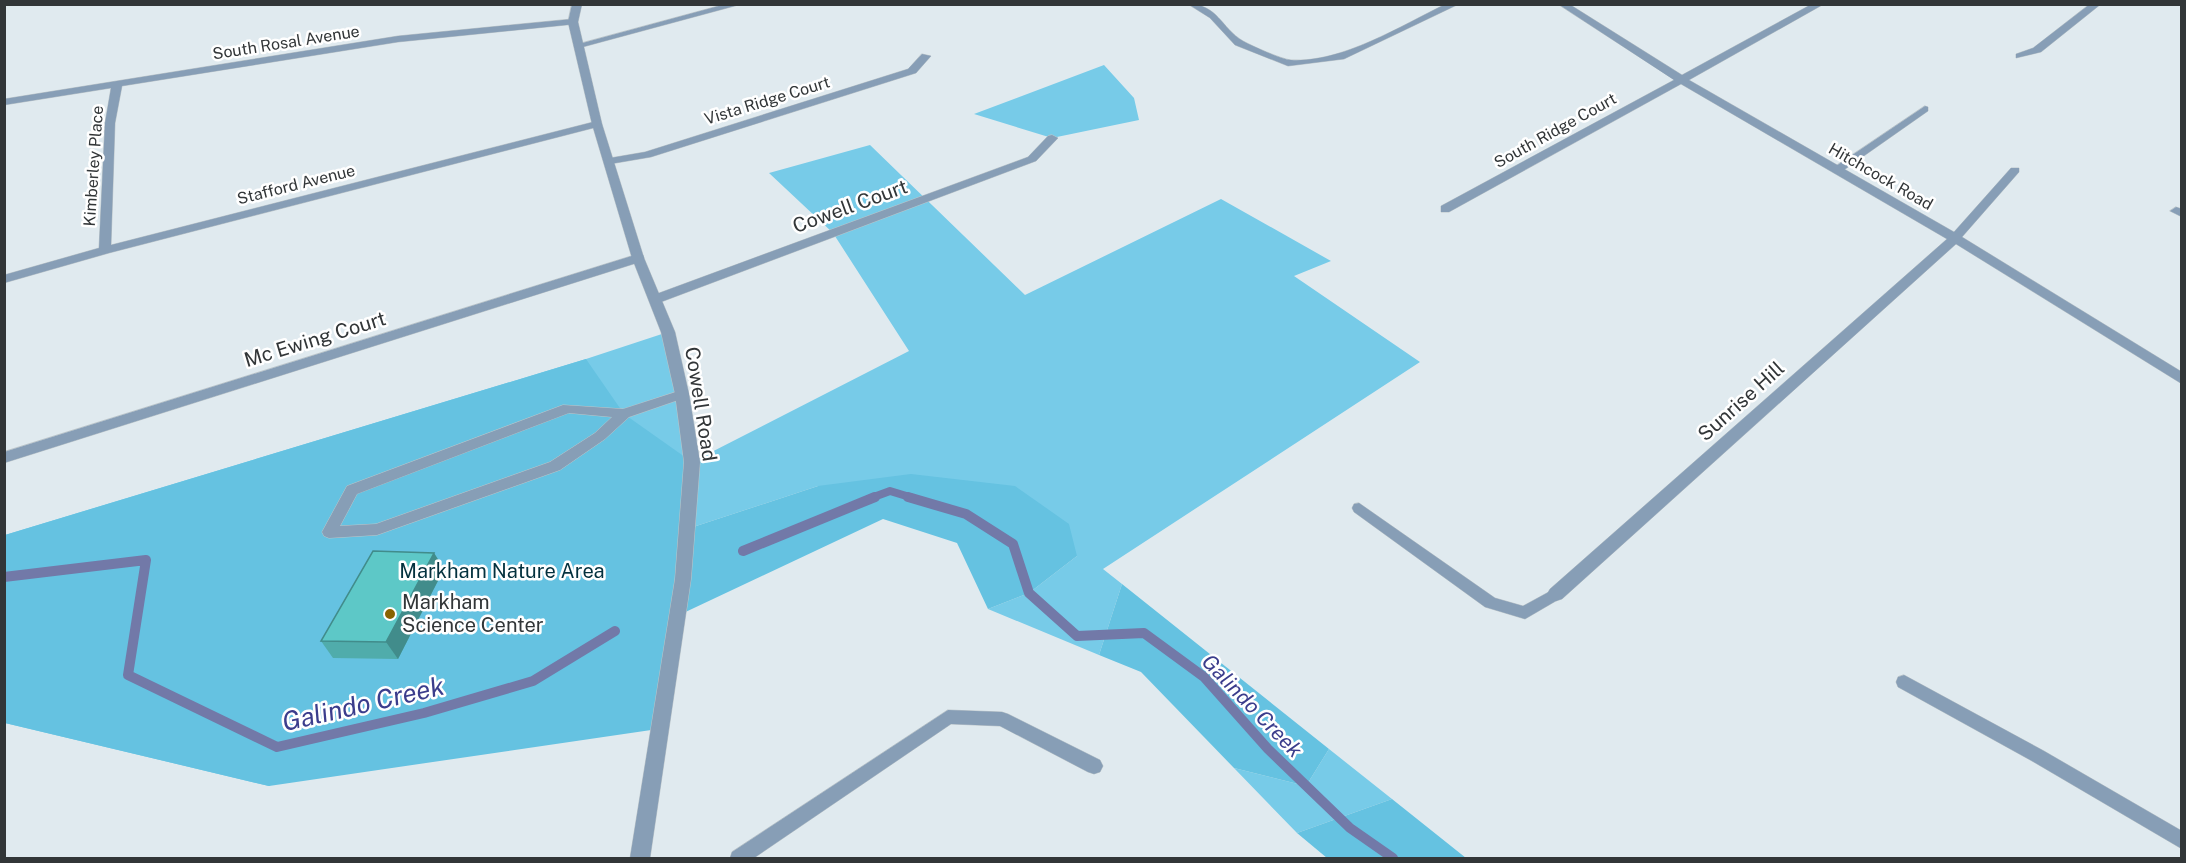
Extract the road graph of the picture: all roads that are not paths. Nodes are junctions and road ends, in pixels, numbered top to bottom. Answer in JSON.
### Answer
{"nodes":[{"id":1,"x":577,"y":4,"type":"edge"},
{"id":2,"x":738,"y":4,"type":"edge"},
{"id":3,"x":1192,"y":4,"type":"edge"},
{"id":4,"x":1455,"y":4,"type":"edge"},
{"id":5,"x":1562,"y":4,"type":"edge"},
{"id":6,"x":1820,"y":4,"type":"edge"},
{"id":7,"x":2097,"y":4,"type":"edge"},
{"id":8,"x":573,"y":22,"type":"junction"},
{"id":9,"x":579,"y":45,"type":"junction"},
{"id":10,"x":926,"y":56,"type":"dead end"},
{"id":11,"x":2020,"y":56,"type":"dead end"},
{"id":12,"x":1682,"y":80,"type":"junction"},
{"id":13,"x":117,"y":84,"type":"junction"},
{"id":14,"x":4,"y":102,"type":"edge"},
{"id":15,"x":1925,"y":110,"type":"dead end"},
{"id":16,"x":597,"y":124,"type":"junction"},
{"id":17,"x":1052,"y":138,"type":"dead end"},
{"id":18,"x":610,"y":161,"type":"junction"},
{"id":19,"x":1837,"y":170,"type":"junction"},
{"id":20,"x":2015,"y":170,"type":"dead end"},
{"id":21,"x":1445,"y":209,"type":"dead end"},
{"id":22,"x":1954,"y":238,"type":"junction"},
{"id":23,"x":105,"y":250,"type":"junction"},
{"id":24,"x":638,"y":258,"type":"junction"},
{"id":25,"x":4,"y":279,"type":"edge"},
{"id":26,"x":656,"y":299,"type":"junction"},
{"id":27,"x":2181,"y":379,"type":"edge"},
{"id":28,"x":682,"y":394,"type":"junction"},
{"id":29,"x":624,"y":414,"type":"junction"},
{"id":30,"x":4,"y":458,"type":"edge"},
{"id":31,"x":1359,"y":507,"type":"dead end"},
{"id":32,"x":1556,"y":594,"type":"joint"},
{"id":33,"x":1904,"y":682,"type":"dead end"},
{"id":34,"x":1094,"y":766,"type":"dead end"},
{"id":35,"x":2181,"y":841,"type":"edge"},
{"id":36,"x":640,"y":858,"type":"edge"},
{"id":37,"x":739,"y":858,"type":"edge"}],
"edges":[{"from":1,"to":8,"type":"street","name":"Cowell Road"},
{"from":2,"to":9,"type":"lane"},
{"from":3,"to":4,"type":"street"},
{"from":5,"to":12,"type":"street","name":"Hitchcock Road"},
{"from":6,"to":12,"type":"street","name":"South Ridge Court"},
{"from":7,"to":11,"type":"street"},
{"from":8,"to":9,"type":"street","name":"Cowell Road"},
{"from":8,"to":13,"type":"street","name":"South Rosal Avenue"},
{"from":9,"to":16,"type":"street","name":"Cowell Road"},
{"from":10,"to":18,"type":"street","name":"Vista Ridge Court"},
{"from":12,"to":19,"type":"street","name":"Hitchcock Road"},
{"from":12,"to":21,"type":"street","name":"South Ridge Court"},
{"from":13,"to":14,"type":"street","name":"South Rosal Avenue"},
{"from":13,"to":23,"type":"street","name":"Kimberley Place"},
{"from":15,"to":19,"type":"lane"},
{"from":16,"to":18,"type":"street","name":"Cowell Road"},
{"from":16,"to":23,"type":"street","name":"Stafford Avenue"},
{"from":17,"to":26,"type":"street","name":"Cowell Court"},
{"from":18,"to":24,"type":"street","name":"Cowell Road"},
{"from":19,"to":22,"type":"street","name":"Hitchcock Road"},
{"from":20,"to":22,"type":"street","name":"Sunrise Hill"},
{"from":22,"to":27,"type":"street","name":"Hitchcock Road"},
{"from":22,"to":32,"type":"street","name":"Sunrise Hill"},
{"from":23,"to":25,"type":"street","name":"Stafford Avenue"},
{"from":24,"to":26,"type":"street","name":"Cowell Road"},
{"from":24,"to":30,"type":"street","name":"Mc Ewing Court"},
{"from":26,"to":28,"type":"street","name":"Cowell Road"},
{"from":28,"to":29,"type":"lane"},
{"from":28,"to":36,"type":"street","name":"Cowell Road"},
{"from":29,"to":29,"type":"lane"},
{"from":31,"to":32,"type":"lane"},
{"from":33,"to":35,"type":"lane"},
{"from":34,"to":37,"type":"lane"}]}
